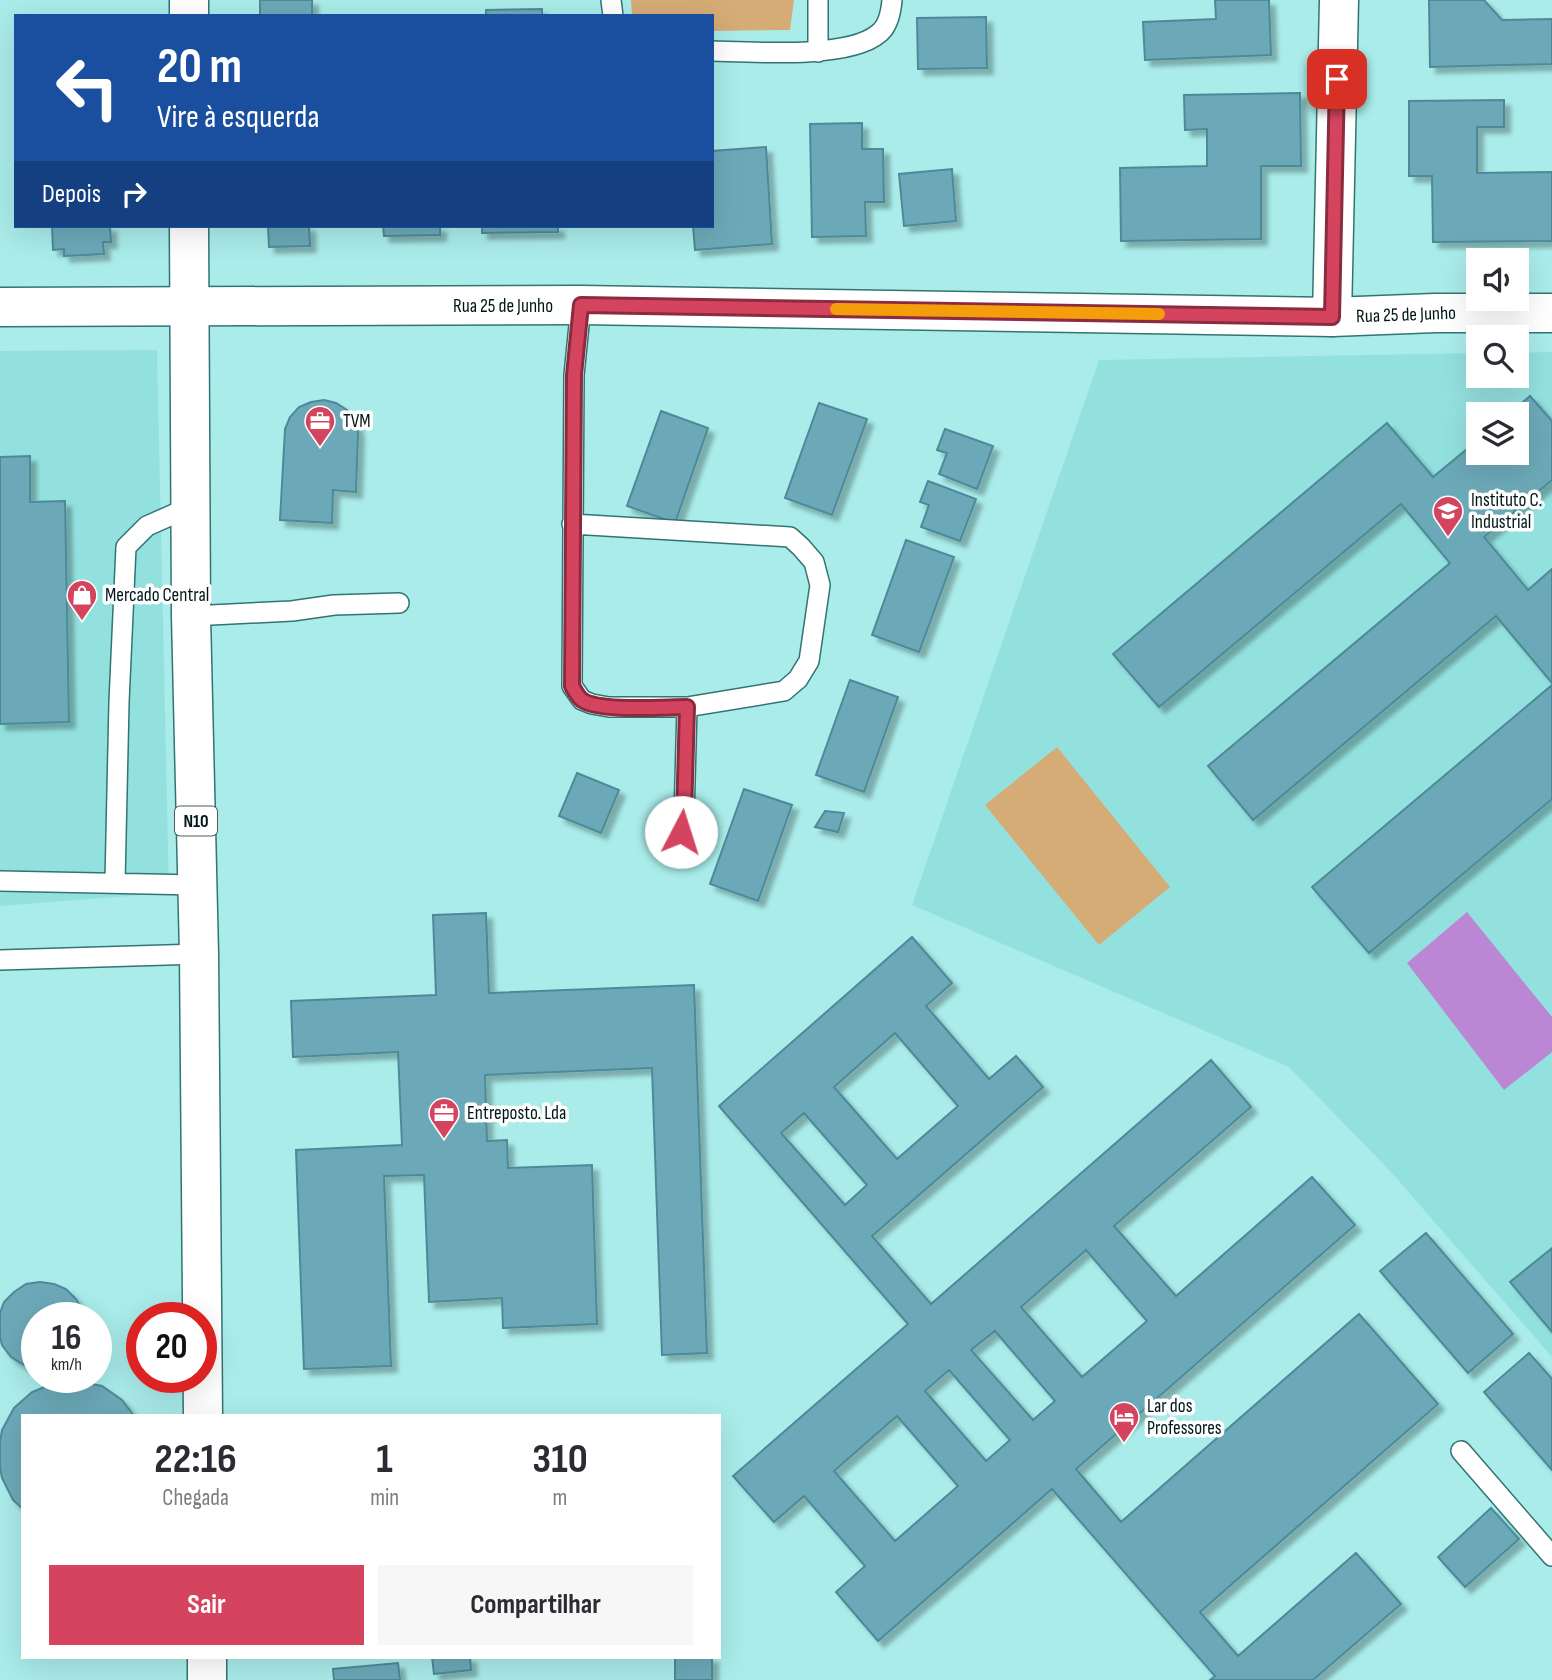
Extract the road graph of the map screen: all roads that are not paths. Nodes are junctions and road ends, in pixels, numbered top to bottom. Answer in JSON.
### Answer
{"nodes":[{"id":1,"x":818,"y":0,"type":"edge"},
{"id":2,"x":892,"y":0,"type":"edge"},
{"id":3,"x":1339,"y":0,"type":"edge"},
{"id":4,"x":714,"y":51,"type":"edge"},
{"id":5,"x":818,"y":52,"type":"junction"},
{"id":6,"x":189,"y":228,"type":"edge"},
{"id":7,"x":581,"y":305,"type":"junction"},
{"id":8,"x":189,"y":306,"type":"junction"},
{"id":9,"x":0,"y":307,"type":"edge"},
{"id":10,"x":1552,"y":313,"type":"edge"},
{"id":11,"x":1332,"y":317,"type":"junction"},
{"id":12,"x":190,"y":507,"type":"junction"},
{"id":13,"x":572,"y":524,"type":"junction"},
{"id":14,"x":398,"y":603,"type":"dead end"},
{"id":15,"x":191,"y":616,"type":"junction"},
{"id":16,"x":687,"y":707,"type":"junction"},
{"id":17,"x":679,"y":856,"type":"dead end"},
{"id":18,"x":0,"y":881,"type":"edge"},
{"id":19,"x":115,"y":882,"type":"junction"},
{"id":20,"x":197,"y":885,"type":"junction"},
{"id":21,"x":199,"y":954,"type":"junction"},
{"id":22,"x":0,"y":960,"type":"edge"},
{"id":23,"x":203,"y":1414,"type":"edge"},
{"id":24,"x":1461,"y":1451,"type":"dead end"},
{"id":25,"x":1552,"y":1556,"type":"edge"},
{"id":26,"x":207,"y":1659,"type":"edge"},
{"id":27,"x":207,"y":1680,"type":"edge"}],
"edges":[{"from":1,"to":5,"type":"lane"},
{"from":2,"to":5,"type":"lane"},
{"from":3,"to":11,"type":"street"},
{"from":4,"to":5,"type":"lane"},
{"from":6,"to":8,"type":"street","number":"N10"},
{"from":7,"to":8,"type":"street","name":"Rua 25 de Junho"},
{"from":7,"to":11,"type":"street","name":"Rua 25 de Junho"},
{"from":7,"to":13,"type":"lane"},
{"from":8,"to":9,"type":"street","name":"Rua 25 de Junho"},
{"from":8,"to":12,"type":"street","number":"N10"},
{"from":10,"to":11,"type":"street","name":"Rua 25 de Junho"},
{"from":12,"to":15,"type":"street","number":"N10"},
{"from":12,"to":19,"type":"lane"},
{"from":13,"to":16,"type":"lane"},
{"from":13,"to":16,"type":"lane"},
{"from":14,"to":15,"type":"lane"},
{"from":15,"to":20,"type":"street","number":"N10"},
{"from":16,"to":17,"type":"lane"},
{"from":18,"to":19,"type":"lane"},
{"from":19,"to":20,"type":"lane"},
{"from":20,"to":21,"type":"street","number":"N10"},
{"from":21,"to":22,"type":"lane"},
{"from":21,"to":23,"type":"street","number":"N10"},
{"from":24,"to":25,"type":"lane"},
{"from":26,"to":27,"type":"street"}]}
